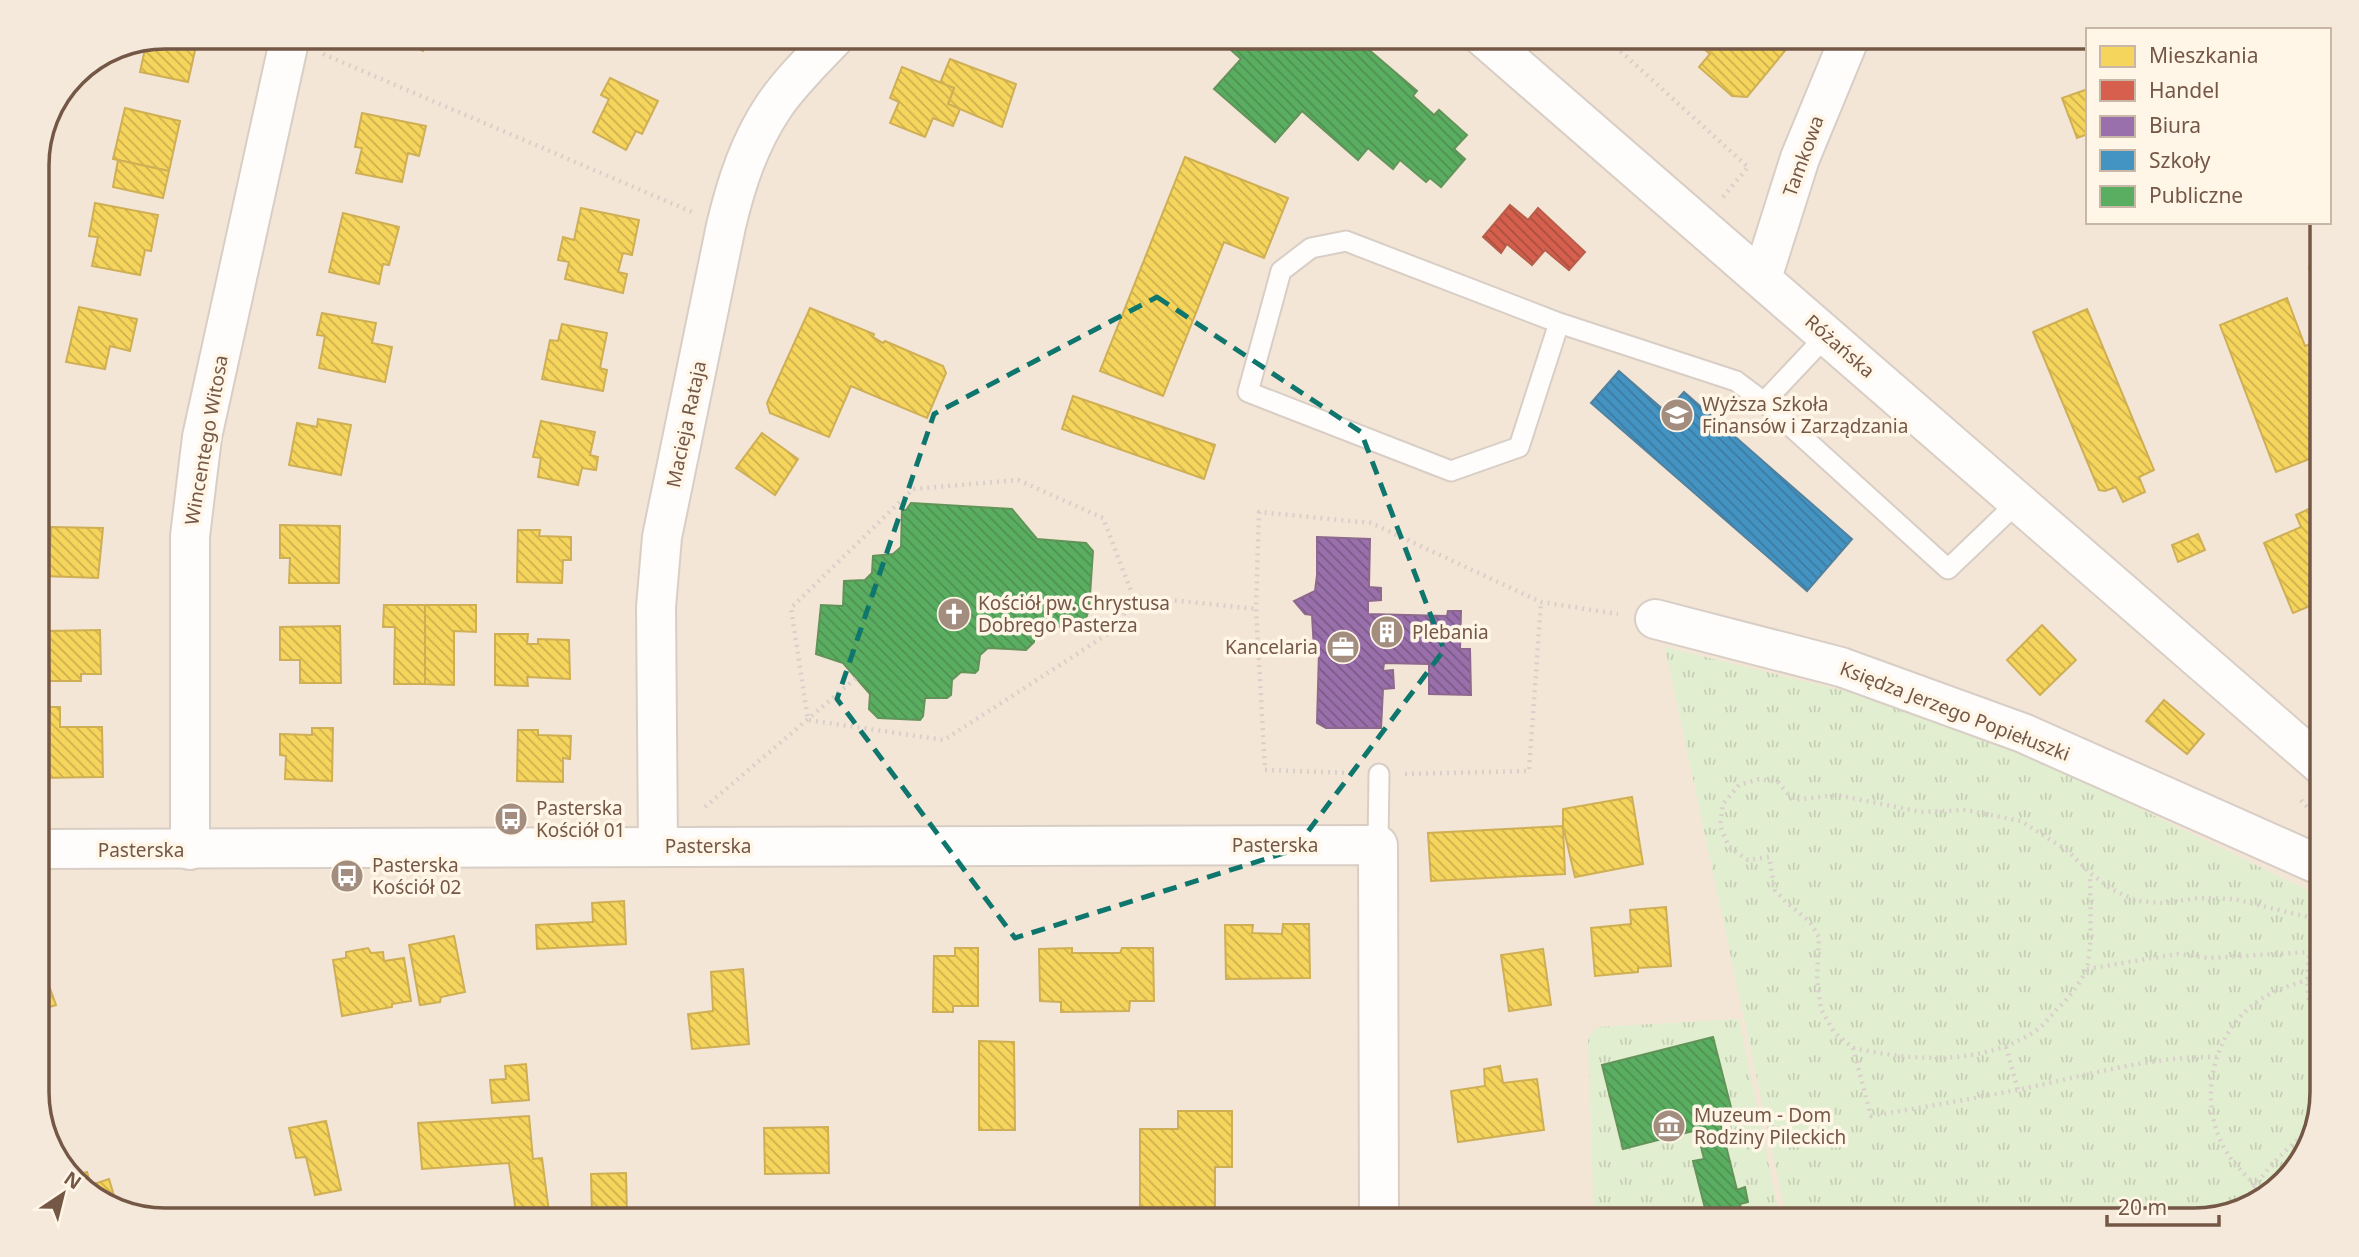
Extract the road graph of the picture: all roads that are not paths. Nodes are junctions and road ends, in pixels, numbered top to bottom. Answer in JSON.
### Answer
{"nodes":[{"id":1,"x":287,"y":49,"type":"edge"},
{"id":2,"x":824,"y":49,"type":"edge"},
{"id":3,"x":1497,"y":49,"type":"edge"},
{"id":4,"x":1845,"y":49,"type":"edge"},
{"id":5,"x":1762,"y":278,"type":"junction"},
{"id":6,"x":1559,"y":323,"type":"junction"},
{"id":7,"x":1827,"y":335,"type":"junction"},
{"id":8,"x":1764,"y":402,"type":"junction"},
{"id":9,"x":2019,"y":500,"type":"junction"},
{"id":10,"x":1655,"y":619,"type":"road end"},
{"id":11,"x":2310,"y":755,"type":"edge"},
{"id":12,"x":1379,"y":775,"type":"road end"},
{"id":13,"x":1378,"y":845,"type":"junction"},
{"id":14,"x":658,"y":846,"type":"junction"},
{"id":15,"x":49,"y":849,"type":"edge"},
{"id":16,"x":190,"y":850,"type":"junction"},
{"id":17,"x":2310,"y":861,"type":"edge"},
{"id":18,"x":1379,"y":1208,"type":"edge"}],
"edges":[{"from":1,"to":16,"type":"street","name":"Wincentego Witosa"},
{"from":2,"to":14,"type":"street","name":"Macieja Rataja"},
{"from":3,"to":5,"type":"street","name":"Różańska"},
{"from":4,"to":5,"type":"street","name":"Tamkowa"},
{"from":5,"to":7,"type":"street","name":"Różańska"},
{"from":6,"to":6,"type":"lane"},
{"from":6,"to":8,"type":"lane"},
{"from":7,"to":8,"type":"lane"},
{"from":7,"to":9,"type":"street","name":"Różańska"},
{"from":8,"to":9,"type":"lane"},
{"from":9,"to":11,"type":"street","name":"Różańska"},
{"from":10,"to":17,"type":"street","name":"Księdza Jerzego Popiełuszki"},
{"from":12,"to":13,"type":"lane"},
{"from":13,"to":14,"type":"street","name":"Pasterska"},
{"from":13,"to":18,"type":"street"},
{"from":14,"to":16,"type":"street","name":"Pasterska"},
{"from":15,"to":16,"type":"street","name":"Pasterska"}]}
